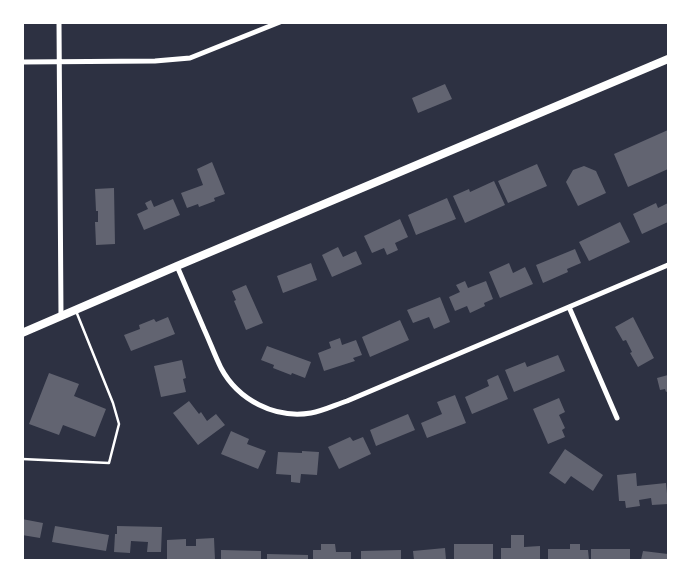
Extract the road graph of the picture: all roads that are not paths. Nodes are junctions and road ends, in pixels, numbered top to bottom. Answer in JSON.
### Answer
{"nodes":[{"id":1,"x":59,"y":22,"type":"edge"},
{"id":2,"x":280,"y":22,"type":"edge"},
{"id":3,"x":668,"y":59,"type":"edge"},
{"id":4,"x":60,"y":61,"type":"junction"},
{"id":5,"x":22,"y":62,"type":"edge"},
{"id":6,"x":668,"y":265,"type":"edge"},
{"id":7,"x":177,"y":266,"type":"junction"},
{"id":8,"x":570,"y":308,"type":"junction"},
{"id":9,"x":75,"y":310,"type":"junction"},
{"id":10,"x":62,"y":317,"type":"junction"},
{"id":11,"x":22,"y":333,"type":"edge"},
{"id":12,"x":618,"y":418,"type":"dead end"},
{"id":13,"x":22,"y":459,"type":"edge"}],
"edges":[{"from":1,"to":4,"type":"street"},
{"from":2,"to":4,"type":"street"},
{"from":3,"to":7,"type":"main road"},
{"from":4,"to":5,"type":"street"},
{"from":4,"to":10,"type":"street"},
{"from":6,"to":8,"type":"street"},
{"from":7,"to":8,"type":"street"},
{"from":7,"to":9,"type":"main road"},
{"from":8,"to":12,"type":"street"},
{"from":9,"to":10,"type":"main road"},
{"from":9,"to":13,"type":"lane"},
{"from":10,"to":11,"type":"main road"}]}
